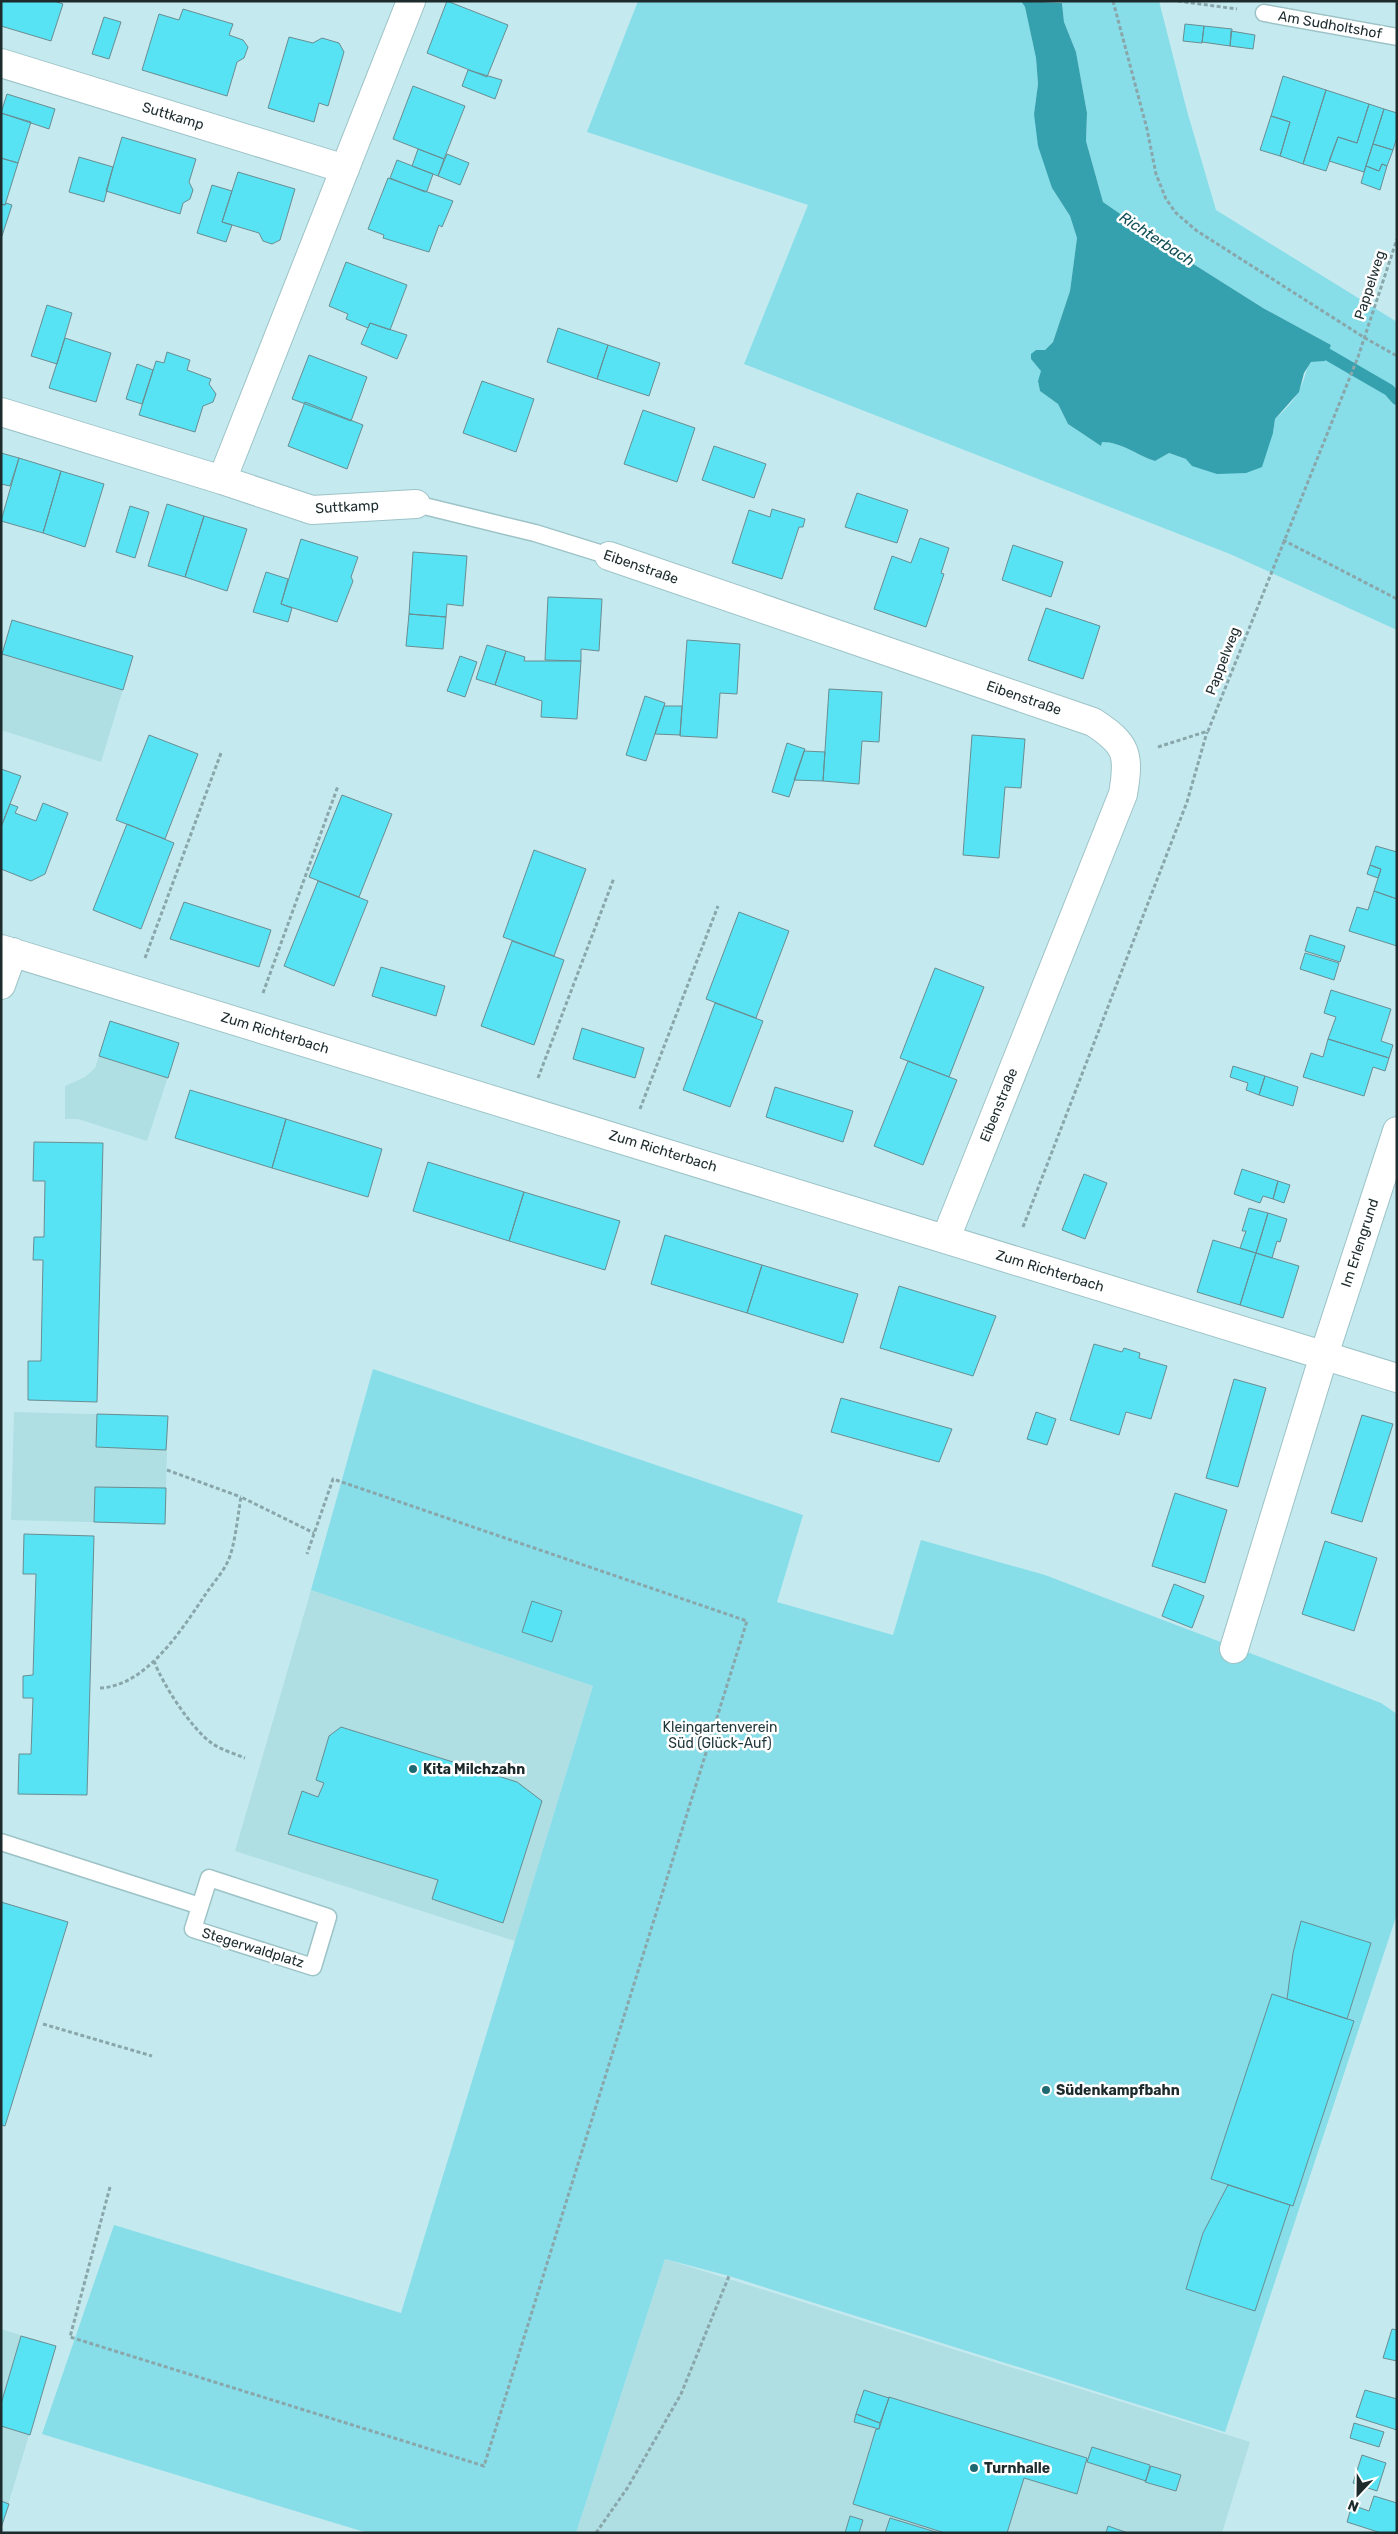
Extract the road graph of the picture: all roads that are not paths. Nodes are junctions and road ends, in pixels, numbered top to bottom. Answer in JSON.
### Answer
{"nodes":[{"id":1,"x":411,"y":1,"type":"edge"},
{"id":2,"x":1264,"y":13,"type":"road end"},
{"id":3,"x":1397,"y":36,"type":"edge"},
{"id":4,"x":1,"y":63,"type":"edge"},
{"id":5,"x":345,"y":169,"type":"junction"},
{"id":6,"x":1,"y":412,"type":"edge"},
{"id":7,"x":222,"y":480,"type":"junction"},
{"id":8,"x":416,"y":504,"type":"joint"},
{"id":9,"x":609,"y":556,"type":"joint"},
{"id":10,"x":7,"y":950,"type":"edge"},
{"id":11,"x":1,"y":985,"type":"edge"},
{"id":12,"x":1397,"y":1131,"type":"edge"},
{"id":13,"x":946,"y":1238,"type":"junction"},
{"id":14,"x":1324,"y":1355,"type":"junction"},
{"id":15,"x":1397,"y":1378,"type":"edge"},
{"id":16,"x":1234,"y":1649,"type":"dead end"},
{"id":17,"x":1,"y":1842,"type":"edge"},
{"id":18,"x":200,"y":1906,"type":"junction"}],
"edges":[{"from":1,"to":5,"type":"street"},
{"from":2,"to":3,"type":"lane","name":"Am Sudholtshof"},
{"from":4,"to":5,"type":"street","name":"Suttkamp"},
{"from":5,"to":7,"type":"street"},
{"from":6,"to":7,"type":"street","name":"Suttkamp"},
{"from":7,"to":8,"type":"street","name":"Suttkamp"},
{"from":8,"to":9,"type":"lane","name":"Eibenstraße"},
{"from":9,"to":13,"type":"street","name":"Eibenstraße"},
{"from":10,"to":11,"type":"street"},
{"from":10,"to":13,"type":"street","name":"Zum Richterbach"},
{"from":12,"to":14,"type":"street","name":"Im Erlengrund"},
{"from":13,"to":14,"type":"street","name":"Zum Richterbach"},
{"from":14,"to":15,"type":"street","name":"Zum Richterbach"},
{"from":14,"to":16,"type":"street"},
{"from":17,"to":18,"type":"lane","name":"Stegerwaldplatz"},
{"from":18,"to":18,"type":"lane","name":"Stegerwaldplatz"}]}
